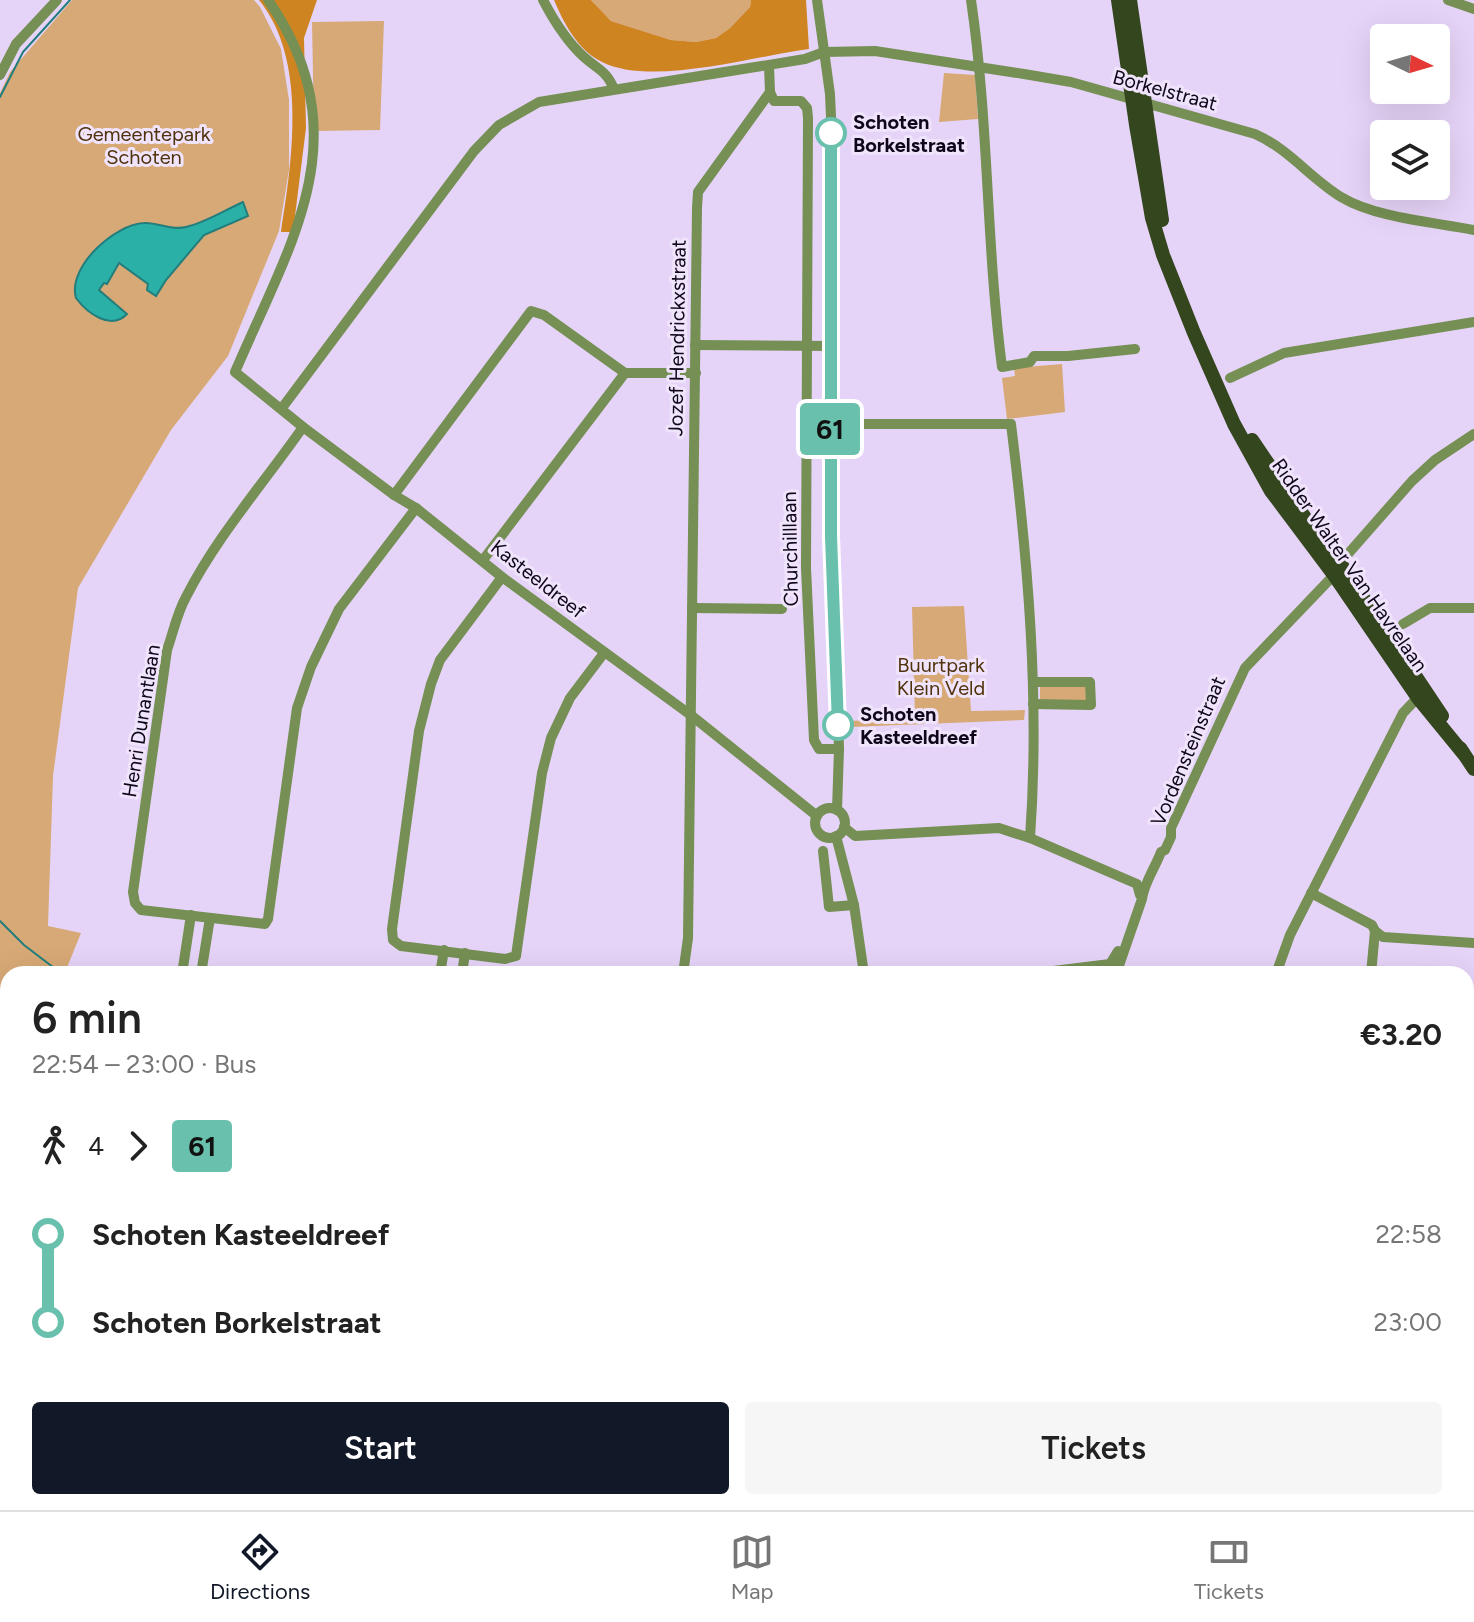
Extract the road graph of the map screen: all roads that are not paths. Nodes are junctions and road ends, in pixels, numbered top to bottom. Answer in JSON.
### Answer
{"nodes":[{"id":1,"x":57,"y":0,"type":"edge"},
{"id":2,"x":268,"y":0,"type":"edge"},
{"id":3,"x":543,"y":0,"type":"edge"},
{"id":4,"x":971,"y":0,"type":"edge"},
{"id":5,"x":1118,"y":0,"type":"edge"},
{"id":6,"x":1130,"y":0,"type":"edge"},
{"id":7,"x":1448,"y":0,"type":"edge"},
{"id":8,"x":820,"y":3,"type":"edge"},
{"id":9,"x":1474,"y":9,"type":"edge"},
{"id":10,"x":824,"y":52,"type":"junction"},
{"id":11,"x":769,"y":66,"type":"junction"},
{"id":12,"x":981,"y":68,"type":"junction"},
{"id":13,"x":0,"y":75,"type":"edge"},
{"id":14,"x":614,"y":89,"type":"junction"},
{"id":15,"x":770,"y":92,"type":"junction"},
{"id":16,"x":1138,"y":102,"type":"junction"},
{"id":17,"x":1474,"y":230,"type":"edge"},
{"id":18,"x":1474,"y":322,"type":"edge"},
{"id":19,"x":695,"y":345,"type":"junction"},
{"id":20,"x":831,"y":346,"type":"junction"},
{"id":21,"x":808,"y":347,"type":"junction"},
{"id":22,"x":1135,"y":349,"type":"dead end"},
{"id":23,"x":625,"y":373,"type":"junction"},
{"id":24,"x":696,"y":373,"type":"junction"},
{"id":25,"x":1230,"y":378,"type":"dead end"},
{"id":26,"x":282,"y":408,"type":"junction"},
{"id":27,"x":830,"y":424,"type":"junction"},
{"id":28,"x":303,"y":427,"type":"junction"},
{"id":29,"x":1474,"y":434,"type":"edge"},
{"id":30,"x":394,"y":495,"type":"junction"},
{"id":31,"x":416,"y":508,"type":"junction"},
{"id":32,"x":483,"y":560,"type":"junction"},
{"id":33,"x":1337,"y":569,"type":"junction"},
{"id":34,"x":502,"y":577,"type":"junction"},
{"id":35,"x":692,"y":608,"type":"junction"},
{"id":36,"x":1474,"y":608,"type":"edge"},
{"id":37,"x":782,"y":609,"type":"dead end"},
{"id":38,"x":1403,"y":624,"type":"dead end"},
{"id":39,"x":604,"y":653,"type":"junction"},
{"id":40,"x":1034,"y":682,"type":"junction"},
{"id":41,"x":1421,"y":693,"type":"junction"},
{"id":42,"x":1033,"y":704,"type":"junction"},
{"id":43,"x":692,"y":716,"type":"junction"},
{"id":44,"x":839,"y":749,"type":"junction"},
{"id":45,"x":1474,"y":769,"type":"edge"},
{"id":46,"x":837,"y":810,"type":"junction"},
{"id":47,"x":817,"y":816,"type":"junction"},
{"id":48,"x":840,"y":832,"type":"junction"},
{"id":49,"x":1030,"y":838,"type":"junction"},
{"id":50,"x":823,"y":851,"type":"dead end"},
{"id":51,"x":1311,"y":893,"type":"junction"},
{"id":52,"x":854,"y":905,"type":"junction"},
{"id":53,"x":191,"y":915,"type":"junction"},
{"id":54,"x":210,"y":918,"type":"junction"},
{"id":55,"x":1375,"y":931,"type":"junction"},
{"id":56,"x":1474,"y":943,"type":"edge"},
{"id":57,"x":444,"y":950,"type":"junction"},
{"id":58,"x":465,"y":953,"type":"junction"},
{"id":59,"x":183,"y":966,"type":"edge"},
{"id":60,"x":202,"y":966,"type":"edge"},
{"id":61,"x":441,"y":966,"type":"edge"},
{"id":62,"x":463,"y":966,"type":"edge"},
{"id":63,"x":684,"y":966,"type":"edge"},
{"id":64,"x":863,"y":966,"type":"edge"},
{"id":65,"x":1094,"y":966,"type":"edge"},
{"id":66,"x":1118,"y":966,"type":"edge"},
{"id":67,"x":1279,"y":966,"type":"edge"},
{"id":68,"x":1372,"y":966,"type":"edge"}],
"edges":[{"from":1,"to":13,"type":"street"},
{"from":2,"to":26,"type":"street","name":"Kasteeldreef"},
{"from":3,"to":14,"type":"street"},
{"from":4,"to":12,"type":"street"},
{"from":5,"to":16,"type":"main road","name":"Ridder Walter Van Havrelaan"},
{"from":6,"to":16,"type":"main road","name":"Ridder Walter Van Havrelaan"},
{"from":7,"to":9,"type":"street"},
{"from":8,"to":10,"type":"street","name":"Churchilllaan"},
{"from":10,"to":11,"type":"street","name":"Borkelstraat"},
{"from":10,"to":12,"type":"street","name":"Borkelstraat"},
{"from":10,"to":20,"type":"street","name":"Churchilllaan"},
{"from":11,"to":14,"type":"street","name":"Borkelstraat"},
{"from":11,"to":15,"type":"street"},
{"from":12,"to":16,"type":"street","name":"Borkelstraat"},
{"from":12,"to":22,"type":"street"},
{"from":14,"to":26,"type":"street","name":"Borkelstraat"},
{"from":15,"to":19,"type":"street","name":"Jozef Hendrickxstraat"},
{"from":15,"to":21,"type":"street","name":"Churchilllaan"},
{"from":16,"to":17,"type":"street","name":"Borkelstraat"},
{"from":16,"to":33,"type":"main road","name":"Ridder Walter Van Havrelaan"},
{"from":18,"to":25,"type":"street"},
{"from":19,"to":21,"type":"street"},
{"from":19,"to":24,"type":"street","name":"Jozef Hendrickxstraat"},
{"from":20,"to":21,"type":"street"},
{"from":20,"to":27,"type":"street","name":"Churchilllaan"},
{"from":21,"to":44,"type":"street","name":"Churchilllaan"},
{"from":23,"to":24,"type":"street"},
{"from":23,"to":30,"type":"street"},
{"from":23,"to":32,"type":"street"},
{"from":24,"to":35,"type":"street","name":"Jozef Hendrickxstraat"},
{"from":26,"to":28,"type":"street","name":"Kasteeldreef"},
{"from":27,"to":40,"type":"street"},
{"from":27,"to":44,"type":"street","name":"Churchilllaan"},
{"from":28,"to":30,"type":"street","name":"Kasteeldreef"},
{"from":28,"to":53,"type":"street","name":"Henri Dunantlaan"},
{"from":29,"to":33,"type":"street","name":"Vordensteinstraat"},
{"from":30,"to":31,"type":"street","name":"Kasteeldreef"},
{"from":31,"to":32,"type":"street","name":"Kasteeldreef"},
{"from":31,"to":54,"type":"street","name":"Henri Dunantlaan"},
{"from":32,"to":34,"type":"street","name":"Kasteeldreef"},
{"from":33,"to":41,"type":"main road","name":"Ridder Walter Van Havrelaan"},
{"from":33,"to":66,"type":"street","name":"Vordensteinstraat"},
{"from":34,"to":39,"type":"street","name":"Kasteeldreef"},
{"from":34,"to":57,"type":"street"},
{"from":35,"to":37,"type":"street"},
{"from":35,"to":43,"type":"street","name":"Jozef Hendrickxstraat"},
{"from":36,"to":38,"type":"street"},
{"from":39,"to":43,"type":"street","name":"Kasteeldreef"},
{"from":39,"to":58,"type":"street"},
{"from":40,"to":42,"type":"street"},
{"from":40,"to":42,"type":"street"},
{"from":41,"to":45,"type":"main road","name":"Ridder Walter Van Havrelaan"},
{"from":41,"to":51,"type":"street"},
{"from":42,"to":49,"type":"street"},
{"from":43,"to":47,"type":"street","name":"Kasteeldreef"},
{"from":43,"to":63,"type":"street","name":"Jozef Hendrickxstraat"},
{"from":44,"to":46,"type":"street","name":"Churchilllaan"},
{"from":46,"to":47,"type":"street"},
{"from":46,"to":48,"type":"street"},
{"from":47,"to":48,"type":"street"},
{"from":48,"to":49,"type":"street"},
{"from":48,"to":52,"type":"street"},
{"from":49,"to":65,"type":"street"},
{"from":50,"to":52,"type":"street"},
{"from":51,"to":55,"type":"street"},
{"from":51,"to":67,"type":"street"},
{"from":52,"to":64,"type":"street"},
{"from":53,"to":54,"type":"street","name":"Henri Dunantlaan"},
{"from":53,"to":59,"type":"street"},
{"from":54,"to":60,"type":"street"},
{"from":55,"to":56,"type":"street"},
{"from":55,"to":68,"type":"street"},
{"from":57,"to":58,"type":"street"},
{"from":57,"to":61,"type":"street"},
{"from":58,"to":62,"type":"street"}]}
